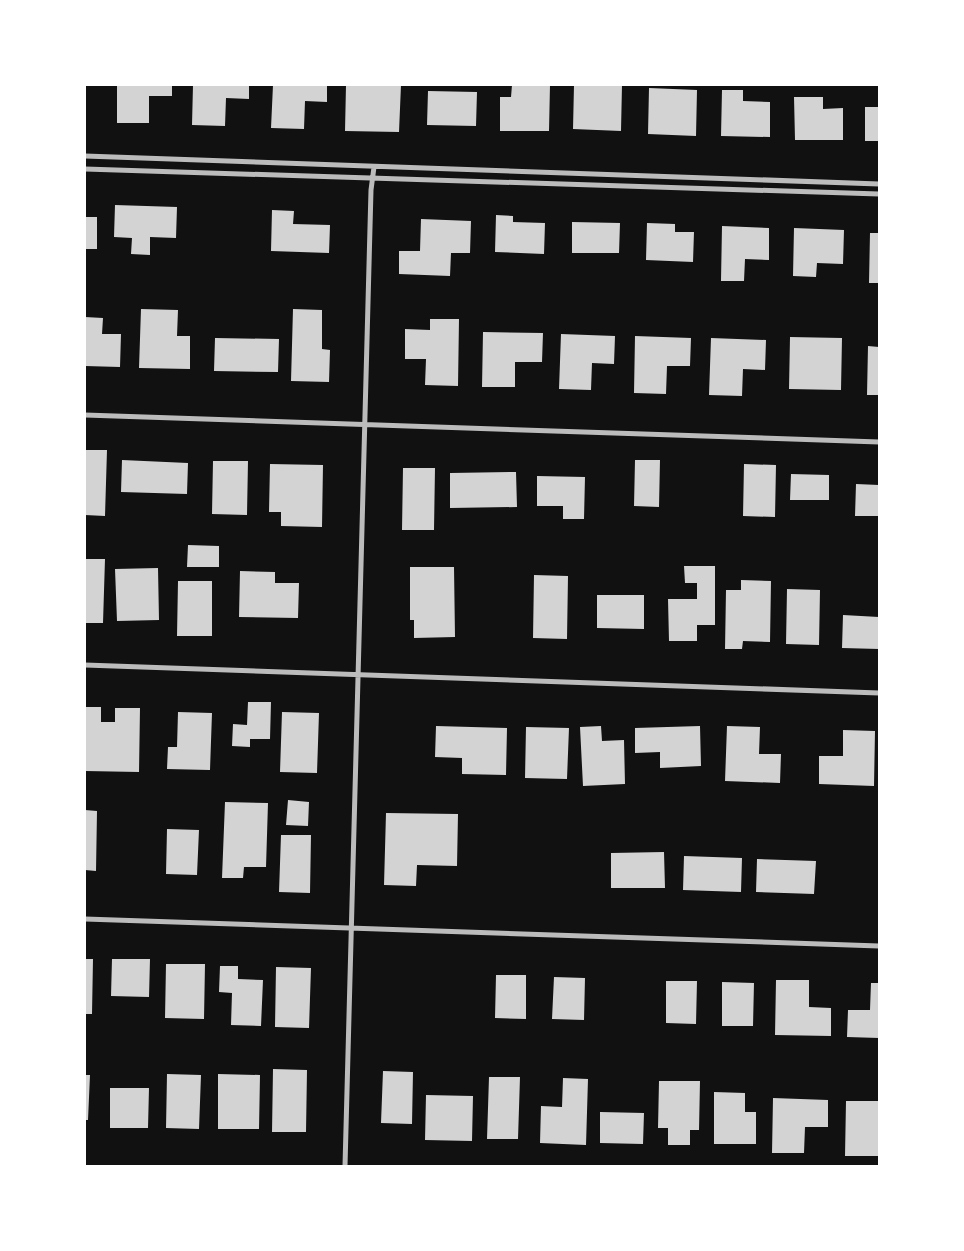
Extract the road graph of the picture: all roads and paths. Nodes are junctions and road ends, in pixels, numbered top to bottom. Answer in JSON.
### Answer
{"nodes":[{"id":1,"x":85,"y":156,"type":"edge"},
{"id":2,"x":374,"y":167,"type":"junction"},
{"id":3,"x":85,"y":169,"type":"edge"},
{"id":4,"x":371,"y":180,"type":"junction"},
{"id":5,"x":879,"y":184,"type":"edge"},
{"id":6,"x":879,"y":194,"type":"edge"},
{"id":7,"x":85,"y":415,"type":"edge"},
{"id":8,"x":365,"y":424,"type":"junction"},
{"id":9,"x":879,"y":442,"type":"edge"},
{"id":10,"x":85,"y":665,"type":"edge"},
{"id":11,"x":358,"y":675,"type":"junction"},
{"id":12,"x":879,"y":692,"type":"edge"},
{"id":13,"x":85,"y":920,"type":"edge"},
{"id":14,"x":351,"y":928,"type":"junction"},
{"id":15,"x":879,"y":946,"type":"edge"},
{"id":16,"x":345,"y":1166,"type":"edge"}],
"edges":[{"from":1,"to":2,"type":"street"},
{"from":2,"to":4,"type":"street"},
{"from":2,"to":5,"type":"street"},
{"from":3,"to":4,"type":"street"},
{"from":4,"to":6,"type":"street"},
{"from":4,"to":8,"type":"street"},
{"from":7,"to":8,"type":"street"},
{"from":8,"to":9,"type":"street"},
{"from":8,"to":11,"type":"street"},
{"from":10,"to":11,"type":"street"},
{"from":11,"to":12,"type":"street"},
{"from":11,"to":14,"type":"street"},
{"from":13,"to":14,"type":"street"},
{"from":14,"to":15,"type":"street"},
{"from":14,"to":16,"type":"street"}]}
